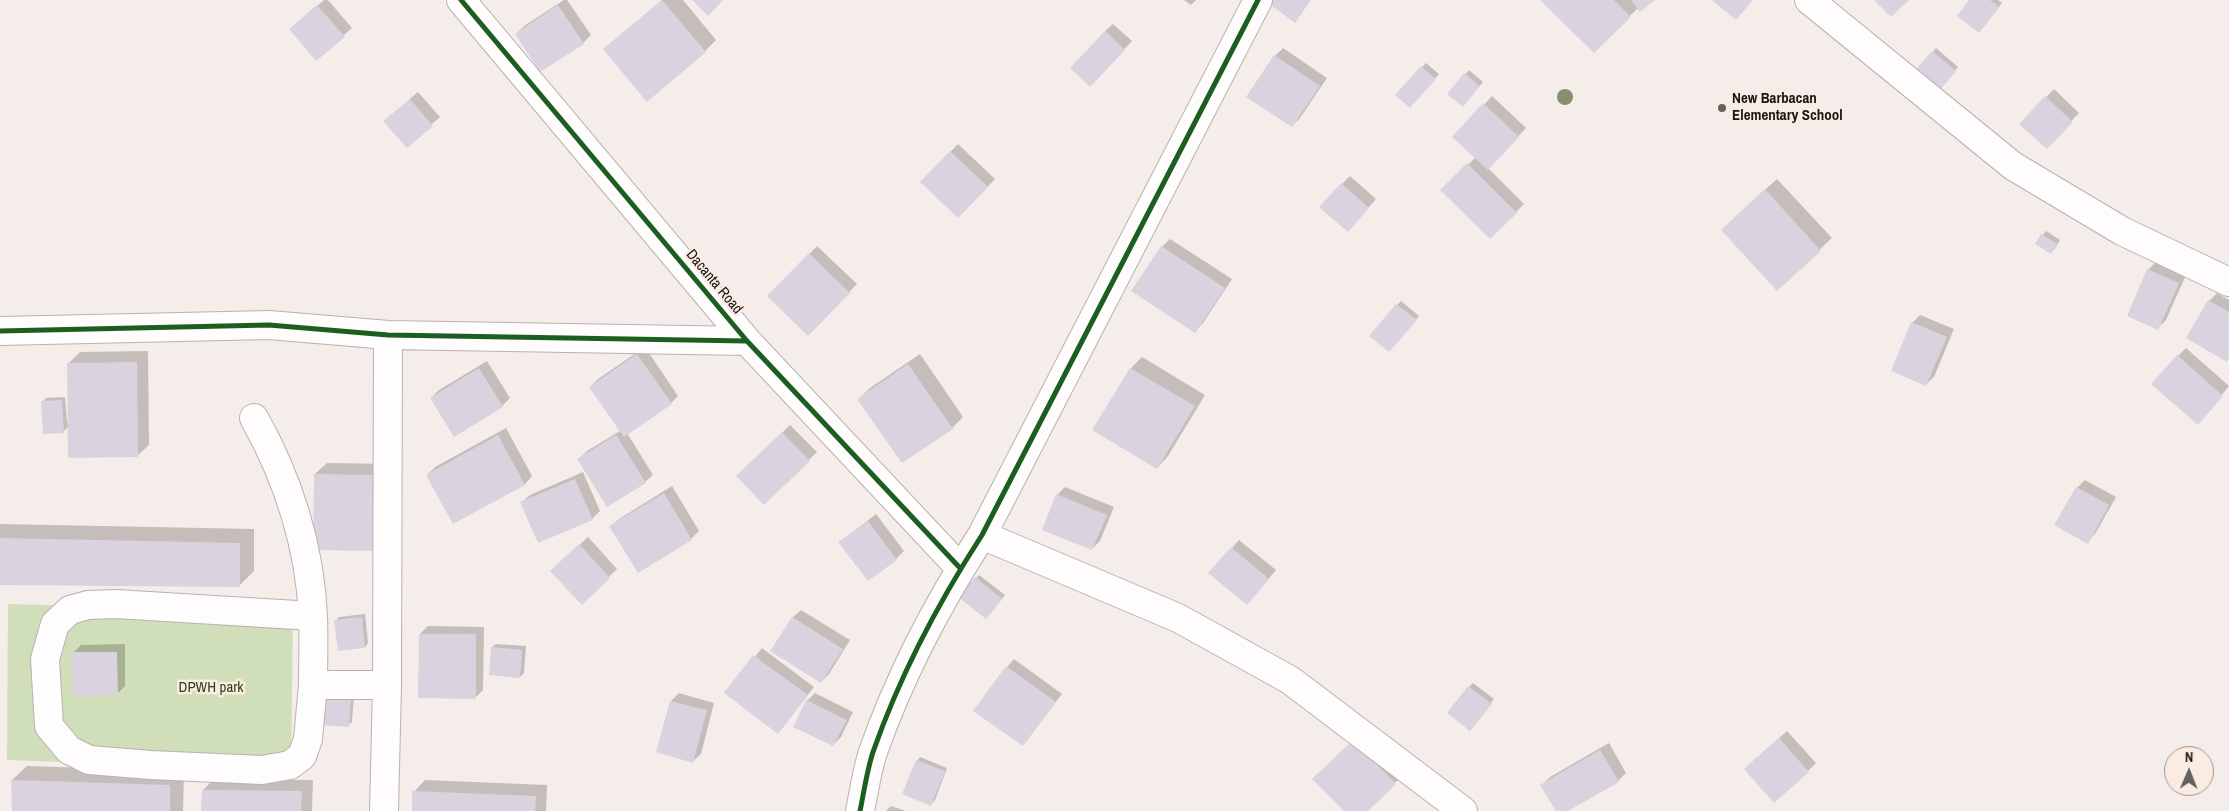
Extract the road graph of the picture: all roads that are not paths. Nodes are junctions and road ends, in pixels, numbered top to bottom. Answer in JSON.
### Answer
{"nodes":[{"id":1,"x":462,"y":0,"type":"edge"},
{"id":2,"x":1258,"y":0,"type":"edge"},
{"id":3,"x":1809,"y":0,"type":"edge"},
{"id":4,"x":2229,"y":282,"type":"edge"},
{"id":5,"x":0,"y":331,"type":"edge"},
{"id":6,"x":388,"y":335,"type":"junction"},
{"id":7,"x":747,"y":340,"type":"junction"},
{"id":8,"x":254,"y":418,"type":"dead end"},
{"id":9,"x":982,"y":535,"type":"junction"},
{"id":10,"x":960,"y":568,"type":"junction"},
{"id":11,"x":313,"y":616,"type":"junction"},
{"id":12,"x":312,"y":685,"type":"junction"},
{"id":13,"x":387,"y":685,"type":"junction"},
{"id":14,"x":384,"y":811,"type":"edge"},
{"id":15,"x":860,"y":811,"type":"edge"},
{"id":16,"x":1463,"y":811,"type":"edge"}],
"edges":[{"from":1,"to":7,"type":"street","name":"Dacanta Road"},
{"from":2,"to":9,"type":"street"},
{"from":3,"to":4,"type":"street"},
{"from":5,"to":6,"type":"street"},
{"from":6,"to":7,"type":"street"},
{"from":6,"to":13,"type":"street"},
{"from":7,"to":10,"type":"street","name":"Dacanta Road"},
{"from":8,"to":11,"type":"street"},
{"from":9,"to":10,"type":"street"},
{"from":9,"to":16,"type":"street"},
{"from":10,"to":15,"type":"street"},
{"from":11,"to":12,"type":"street"},
{"from":11,"to":12,"type":"street"},
{"from":12,"to":13,"type":"street"},
{"from":13,"to":14,"type":"street"}]}
